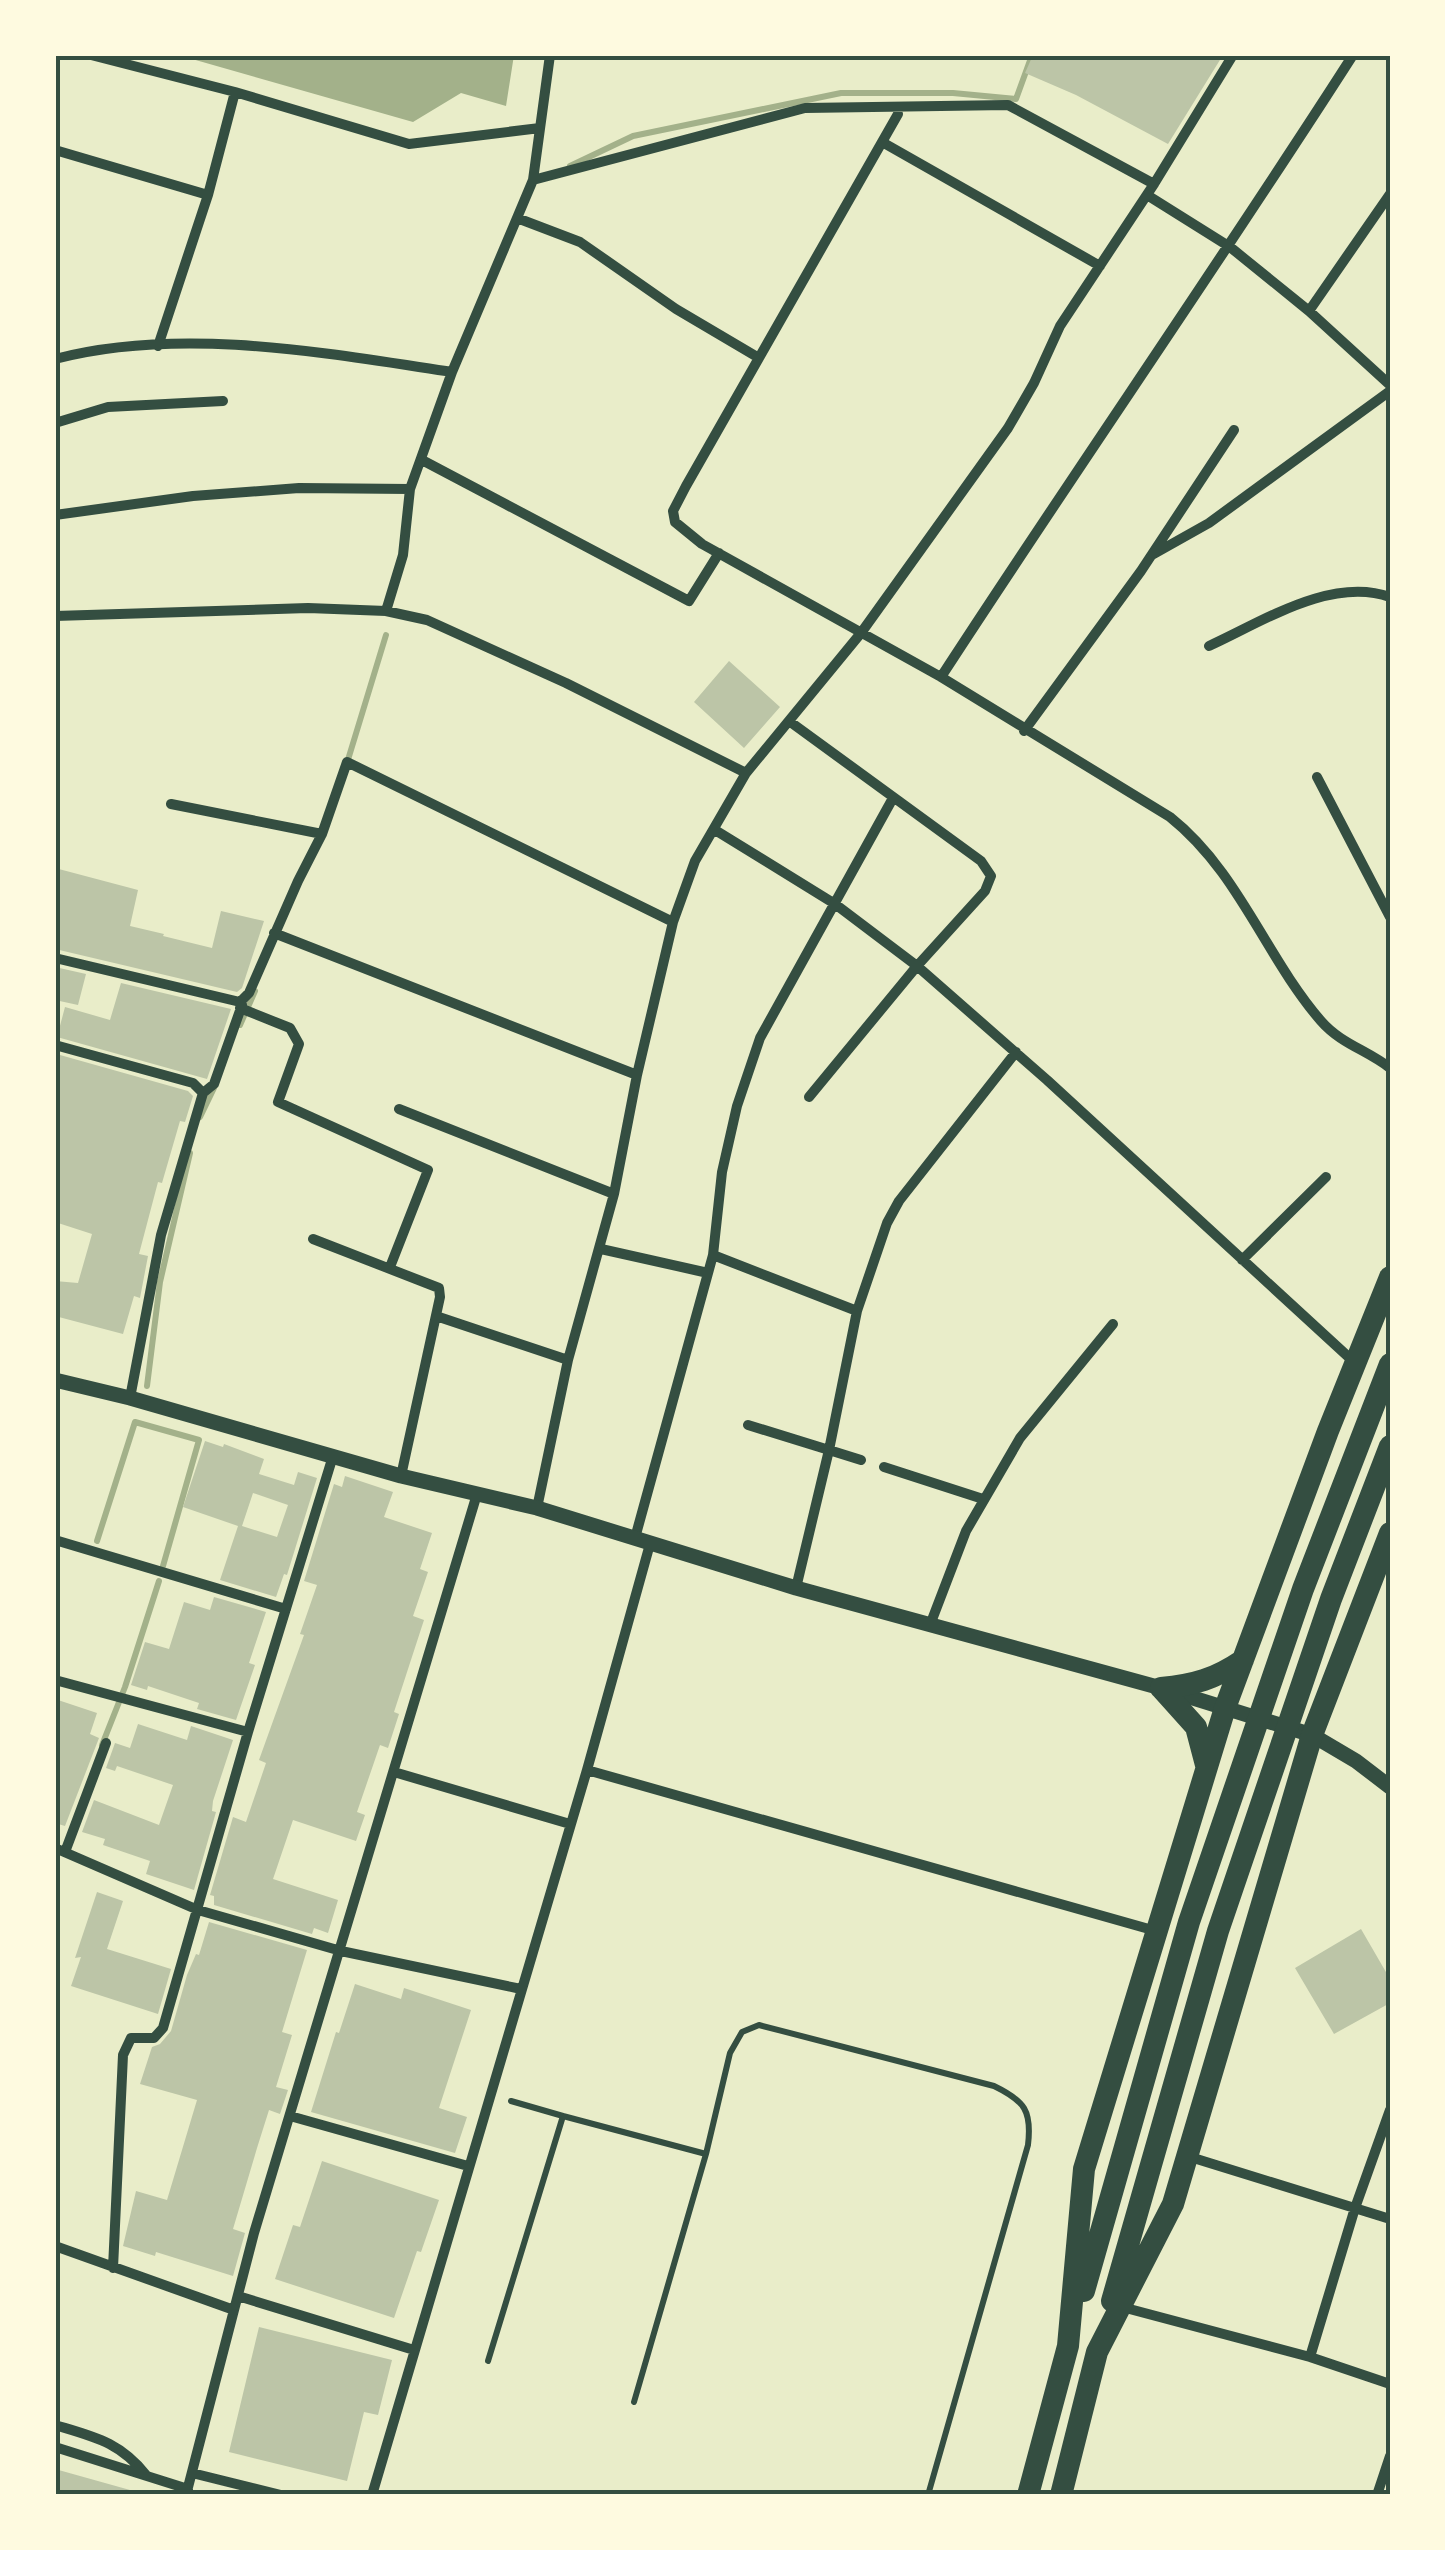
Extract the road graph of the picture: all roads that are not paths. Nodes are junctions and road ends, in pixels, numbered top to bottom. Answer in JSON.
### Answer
{"nodes":[{"id":1,"x":91,"y":55,"type":"edge"},
{"id":2,"x":550,"y":55,"type":"edge"},
{"id":3,"x":1233,"y":55,"type":"edge"},
{"id":4,"x":1354,"y":55,"type":"edge"},
{"id":5,"x":235,"y":92,"type":"junction"},
{"id":6,"x":898,"y":114,"type":"dead end"},
{"id":7,"x":540,"y":128,"type":"junction"},
{"id":8,"x":882,"y":142,"type":"junction"},
{"id":9,"x":55,"y":150,"type":"edge"},
{"id":10,"x":535,"y":180,"type":"junction"},
{"id":11,"x":1154,"y":184,"type":"junction"},
{"id":12,"x":208,"y":194,"type":"junction"},
{"id":13,"x":1390,"y":194,"type":"edge"},
{"id":14,"x":1147,"y":195,"type":"junction"},
{"id":15,"x":1377,"y":212,"type":"junction"},
{"id":16,"x":520,"y":218,"type":"junction"},
{"id":17,"x":1390,"y":219,"type":"edge"},
{"id":18,"x":1230,"y":247,"type":"junction"},
{"id":19,"x":1100,"y":266,"type":"junction"},
{"id":20,"x":1309,"y":311,"type":"junction"},
{"id":21,"x":158,"y":346,"type":"junction"},
{"id":22,"x":759,"y":358,"type":"junction"},
{"id":23,"x":55,"y":359,"type":"edge"},
{"id":24,"x":452,"y":372,"type":"junction"},
{"id":25,"x":1390,"y":388,"type":"edge"},
{"id":26,"x":224,"y":401,"type":"dead end"},
{"id":27,"x":55,"y":424,"type":"edge"},
{"id":28,"x":1234,"y":430,"type":"dead end"},
{"id":29,"x":422,"y":460,"type":"junction"},
{"id":30,"x":410,"y":489,"type":"junction"},
{"id":31,"x":55,"y":516,"type":"edge"},
{"id":32,"x":719,"y":553,"type":"junction"},
{"id":33,"x":1151,"y":556,"type":"junction"},
{"id":34,"x":1390,"y":596,"type":"edge"},
{"id":35,"x":386,"y":611,"type":"junction"},
{"id":36,"x":55,"y":616,"type":"edge"},
{"id":37,"x":861,"y":633,"type":"junction"},
{"id":38,"x":1209,"y":646,"type":"dead end"},
{"id":39,"x":941,"y":677,"type":"junction"},
{"id":40,"x":789,"y":721,"type":"junction"},
{"id":41,"x":1024,"y":731,"type":"junction"},
{"id":42,"x":746,"y":773,"type":"junction"},
{"id":43,"x":1317,"y":777,"type":"dead end"},
{"id":44,"x":893,"y":798,"type":"junction"},
{"id":45,"x":171,"y":804,"type":"dead end"},
{"id":46,"x":715,"y":830,"type":"junction"},
{"id":47,"x":322,"y":834,"type":"junction"},
{"id":48,"x":835,"y":904,"type":"junction"},
{"id":49,"x":1390,"y":917,"type":"edge"},
{"id":50,"x":673,"y":922,"type":"junction"},
{"id":51,"x":279,"y":935,"type":"junction"},
{"id":52,"x":55,"y":958,"type":"edge"},
{"id":53,"x":917,"y":966,"type":"junction"},
{"id":54,"x":242,"y":1004,"type":"junction"},
{"id":55,"x":55,"y":1045,"type":"edge"},
{"id":56,"x":1016,"y":1052,"type":"junction"},
{"id":57,"x":1390,"y":1068,"type":"edge"},
{"id":58,"x":637,"y":1075,"type":"junction"},
{"id":59,"x":202,"y":1093,"type":"junction"},
{"id":60,"x":809,"y":1097,"type":"dead end"},
{"id":61,"x":399,"y":1108,"type":"dead end"},
{"id":62,"x":1326,"y":1177,"type":"dead end"},
{"id":63,"x":614,"y":1194,"type":"junction"},
{"id":64,"x":313,"y":1239,"type":"dead end"},
{"id":65,"x":601,"y":1249,"type":"junction"},
{"id":66,"x":713,"y":1255,"type":"junction"},
{"id":67,"x":1242,"y":1260,"type":"junction"},
{"id":68,"x":390,"y":1267,"type":"junction"},
{"id":69,"x":708,"y":1273,"type":"junction"},
{"id":70,"x":1390,"y":1277,"type":"edge"},
{"id":71,"x":857,"y":1311,"type":"junction"},
{"id":72,"x":436,"y":1316,"type":"junction"},
{"id":73,"x":1113,"y":1324,"type":"dead end"},
{"id":74,"x":568,"y":1360,"type":"junction"},
{"id":75,"x":1390,"y":1364,"type":"edge"},
{"id":76,"x":1354,"y":1366,"type":"junction"},
{"id":77,"x":55,"y":1380,"type":"edge"},
{"id":78,"x":139,"y":1400,"type":"junction"},
{"id":79,"x":1390,"y":1412,"type":"edge"},
{"id":80,"x":748,"y":1425,"type":"dead end"},
{"id":81,"x":1390,"y":1446,"type":"edge"},
{"id":82,"x":828,"y":1450,"type":"junction"},
{"id":83,"x":333,"y":1456,"type":"junction"},
{"id":84,"x":861,"y":1460,"type":"dead end"},
{"id":85,"x":884,"y":1467,"type":"dead end"},
{"id":86,"x":401,"y":1476,"type":"junction"},
{"id":87,"x":477,"y":1494,"type":"junction"},
{"id":88,"x":983,"y":1499,"type":"junction"},
{"id":89,"x":537,"y":1508,"type":"junction"},
{"id":90,"x":1390,"y":1533,"type":"edge"},
{"id":91,"x":55,"y":1540,"type":"edge"},
{"id":92,"x":643,"y":1541,"type":"junction"},
{"id":93,"x":1270,"y":1587,"type":"junction"},
{"id":94,"x":796,"y":1588,"type":"junction"},
{"id":95,"x":286,"y":1609,"type":"junction"},
{"id":96,"x":930,"y":1625,"type":"junction"},
{"id":97,"x":1352,"y":1630,"type":"junction"},
{"id":98,"x":1243,"y":1660,"type":"junction"},
{"id":99,"x":55,"y":1680,"type":"edge"},
{"id":100,"x":1161,"y":1688,"type":"junction"},
{"id":101,"x":1222,"y":1707,"type":"junction"},
{"id":102,"x":248,"y":1732,"type":"junction"},
{"id":103,"x":1312,"y":1736,"type":"junction"},
{"id":104,"x":106,"y":1743,"type":"dead end"},
{"id":105,"x":1207,"y":1769,"type":"junction"},
{"id":106,"x":587,"y":1770,"type":"junction"},
{"id":107,"x":394,"y":1772,"type":"junction"},
{"id":108,"x":1390,"y":1787,"type":"edge"},
{"id":109,"x":1199,"y":1794,"type":"junction"},
{"id":110,"x":570,"y":1824,"type":"junction"},
{"id":111,"x":1284,"y":1833,"type":"junction"},
{"id":112,"x":60,"y":1850,"type":"edge"},
{"id":113,"x":198,"y":1910,"type":"junction"},
{"id":114,"x":1157,"y":1931,"type":"junction"},
{"id":115,"x":341,"y":1951,"type":"junction"},
{"id":116,"x":521,"y":1989,"type":"junction"},
{"id":117,"x":511,"y":2101,"type":"dead end"},
{"id":118,"x":1390,"y":2110,"type":"edge"},
{"id":119,"x":290,"y":2116,"type":"junction"},
{"id":120,"x":563,"y":2116,"type":"junction"},
{"id":121,"x":706,"y":2154,"type":"junction"},
{"id":122,"x":1187,"y":2156,"type":"junction"},
{"id":123,"x":468,"y":2166,"type":"junction"},
{"id":124,"x":1354,"y":2208,"type":"junction"},
{"id":125,"x":1390,"y":2219,"type":"edge"},
{"id":126,"x":55,"y":2246,"type":"edge"},
{"id":127,"x":113,"y":2268,"type":"junction"},
{"id":128,"x":238,"y":2296,"type":"junction"},
{"id":129,"x":1120,"y":2307,"type":"junction"},
{"id":130,"x":234,"y":2310,"type":"junction"},
{"id":131,"x":1068,"y":2346,"type":"junction"},
{"id":132,"x":414,"y":2350,"type":"junction"},
{"id":133,"x":1097,"y":2352,"type":"junction"},
{"id":134,"x":1310,"y":2358,"type":"junction"},
{"id":135,"x":488,"y":2361,"type":"dead end"},
{"id":136,"x":1390,"y":2384,"type":"edge"},
{"id":137,"x":634,"y":2402,"type":"dead end"},
{"id":138,"x":55,"y":2425,"type":"edge"},
{"id":139,"x":55,"y":2446,"type":"edge"},
{"id":140,"x":1390,"y":2456,"type":"edge"},
{"id":141,"x":192,"y":2473,"type":"junction"},
{"id":142,"x":147,"y":2476,"type":"junction"},
{"id":143,"x":187,"y":2492,"type":"edge"},
{"id":144,"x":281,"y":2495,"type":"edge"},
{"id":145,"x":372,"y":2495,"type":"edge"},
{"id":146,"x":928,"y":2495,"type":"edge"},
{"id":147,"x":1028,"y":2495,"type":"edge"},
{"id":148,"x":1061,"y":2495,"type":"edge"},
{"id":149,"x":1377,"y":2495,"type":"edge"}],
"edges":[{"from":1,"to":5,"type":"street"},
{"from":2,"to":7,"type":"street"},
{"from":3,"to":11,"type":"street"},
{"from":4,"to":18,"type":"street"},
{"from":5,"to":7,"type":"street"},
{"from":5,"to":12,"type":"street"},
{"from":6,"to":8,"type":"street"},
{"from":7,"to":10,"type":"street"},
{"from":8,"to":19,"type":"street"},
{"from":8,"to":22,"type":"street"},
{"from":9,"to":12,"type":"street"},
{"from":10,"to":11,"type":"street"},
{"from":10,"to":16,"type":"street"},
{"from":11,"to":14,"type":"street"},
{"from":12,"to":21,"type":"street"},
{"from":13,"to":15,"type":"street"},
{"from":14,"to":18,"type":"street"},
{"from":14,"to":19,"type":"street"},
{"from":15,"to":17,"type":"street"},
{"from":15,"to":20,"type":"street"},
{"from":16,"to":22,"type":"street"},
{"from":16,"to":24,"type":"street"},
{"from":18,"to":20,"type":"street"},
{"from":18,"to":39,"type":"street"},
{"from":19,"to":37,"type":"street"},
{"from":20,"to":25,"type":"street"},
{"from":21,"to":23,"type":"street"},
{"from":21,"to":24,"type":"street"},
{"from":22,"to":32,"type":"street"},
{"from":24,"to":29,"type":"street"},
{"from":25,"to":33,"type":"street"},
{"from":26,"to":27,"type":"street"},
{"from":28,"to":33,"type":"street"},
{"from":29,"to":30,"type":"street"},
{"from":29,"to":32,"type":"street"},
{"from":30,"to":31,"type":"street"},
{"from":30,"to":35,"type":"street"},
{"from":32,"to":37,"type":"street"},
{"from":33,"to":41,"type":"street"},
{"from":34,"to":38,"type":"street"},
{"from":35,"to":36,"type":"street"},
{"from":35,"to":42,"type":"street"},
{"from":37,"to":39,"type":"street"},
{"from":37,"to":40,"type":"street"},
{"from":39,"to":41,"type":"street"},
{"from":40,"to":42,"type":"street"},
{"from":40,"to":44,"type":"street"},
{"from":41,"to":57,"type":"street"},
{"from":42,"to":46,"type":"street"},
{"from":43,"to":49,"type":"street"},
{"from":44,"to":48,"type":"street"},
{"from":44,"to":53,"type":"street"},
{"from":45,"to":47,"type":"street"},
{"from":46,"to":48,"type":"street"},
{"from":46,"to":50,"type":"street"},
{"from":47,"to":50,"type":"street"},
{"from":47,"to":51,"type":"street"},
{"from":48,"to":53,"type":"street"},
{"from":48,"to":66,"type":"street"},
{"from":50,"to":58,"type":"street"},
{"from":51,"to":54,"type":"street"},
{"from":51,"to":58,"type":"street"},
{"from":52,"to":54,"type":"street"},
{"from":53,"to":56,"type":"street"},
{"from":53,"to":60,"type":"street"},
{"from":54,"to":59,"type":"street"},
{"from":54,"to":68,"type":"street"},
{"from":55,"to":59,"type":"street"},
{"from":56,"to":67,"type":"street"},
{"from":56,"to":71,"type":"street"},
{"from":58,"to":63,"type":"street"},
{"from":59,"to":78,"type":"street"},
{"from":61,"to":63,"type":"street"},
{"from":62,"to":67,"type":"street"},
{"from":63,"to":65,"type":"street"},
{"from":64,"to":68,"type":"street"},
{"from":65,"to":69,"type":"street"},
{"from":65,"to":74,"type":"street"},
{"from":66,"to":69,"type":"street"},
{"from":66,"to":71,"type":"street"},
{"from":67,"to":76,"type":"street"},
{"from":68,"to":72,"type":"street"},
{"from":69,"to":92,"type":"street"},
{"from":70,"to":76,"type":"highway"},
{"from":71,"to":82,"type":"street"},
{"from":72,"to":74,"type":"street"},
{"from":72,"to":86,"type":"street"},
{"from":73,"to":88,"type":"street"},
{"from":74,"to":89,"type":"street"},
{"from":75,"to":131,"type":"highway"},
{"from":76,"to":79,"type":"highway"},
{"from":76,"to":93,"type":"highway"},
{"from":77,"to":78,"type":"street"},
{"from":78,"to":83,"type":"street"},
{"from":80,"to":82,"type":"street"},
{"from":81,"to":133,"type":"highway"},
{"from":82,"to":84,"type":"street"},
{"from":82,"to":94,"type":"street"},
{"from":83,"to":86,"type":"street"},
{"from":83,"to":95,"type":"street"},
{"from":85,"to":88,"type":"street"},
{"from":86,"to":87,"type":"street"},
{"from":87,"to":89,"type":"street"},
{"from":87,"to":107,"type":"street"},
{"from":88,"to":96,"type":"street"},
{"from":89,"to":92,"type":"street"},
{"from":90,"to":97,"type":"highway"},
{"from":91,"to":95,"type":"street"},
{"from":92,"to":94,"type":"street"},
{"from":92,"to":106,"type":"street"},
{"from":93,"to":97,"type":"highway"},
{"from":93,"to":98,"type":"highway"},
{"from":94,"to":96,"type":"street"},
{"from":95,"to":102,"type":"street"},
{"from":96,"to":100,"type":"street"},
{"from":97,"to":103,"type":"highway"},
{"from":98,"to":100,"type":"highway"},
{"from":98,"to":101,"type":"highway"},
{"from":99,"to":102,"type":"street"},
{"from":100,"to":101,"type":"street"},
{"from":100,"to":105,"type":"highway"},
{"from":101,"to":103,"type":"street"},
{"from":101,"to":105,"type":"highway"},
{"from":102,"to":113,"type":"street"},
{"from":103,"to":108,"type":"street"},
{"from":103,"to":111,"type":"highway"},
{"from":104,"to":112,"type":"street"},
{"from":105,"to":109,"type":"highway"},
{"from":106,"to":110,"type":"street"},
{"from":106,"to":114,"type":"street"},
{"from":107,"to":110,"type":"street"},
{"from":107,"to":115,"type":"street"},
{"from":109,"to":111,"type":"highway"},
{"from":109,"to":114,"type":"highway"},
{"from":110,"to":116,"type":"street"},
{"from":111,"to":122,"type":"highway"},
{"from":112,"to":113,"type":"street"},
{"from":113,"to":115,"type":"street"},
{"from":113,"to":127,"type":"street"},
{"from":114,"to":131,"type":"highway"},
{"from":115,"to":116,"type":"street"},
{"from":115,"to":119,"type":"street"},
{"from":116,"to":123,"type":"street"},
{"from":117,"to":120,"type":"lane"},
{"from":118,"to":124,"type":"street"},
{"from":119,"to":123,"type":"street"},
{"from":119,"to":128,"type":"street"},
{"from":120,"to":121,"type":"lane"},
{"from":120,"to":135,"type":"lane"},
{"from":121,"to":137,"type":"lane"},
{"from":121,"to":146,"type":"lane"},
{"from":122,"to":124,"type":"street"},
{"from":122,"to":129,"type":"highway"},
{"from":123,"to":132,"type":"street"},
{"from":124,"to":125,"type":"street"},
{"from":124,"to":134,"type":"street"},
{"from":126,"to":127,"type":"street"},
{"from":127,"to":130,"type":"street"},
{"from":128,"to":130,"type":"street"},
{"from":128,"to":132,"type":"street"},
{"from":129,"to":133,"type":"highway"},
{"from":129,"to":134,"type":"street"},
{"from":130,"to":141,"type":"street"},
{"from":131,"to":147,"type":"highway"},
{"from":132,"to":145,"type":"street"},
{"from":133,"to":148,"type":"highway"},
{"from":134,"to":136,"type":"street"},
{"from":138,"to":142,"type":"street"},
{"from":139,"to":142,"type":"street"},
{"from":140,"to":149,"type":"street"},
{"from":141,"to":143,"type":"street"},
{"from":141,"to":144,"type":"street"},
{"from":142,"to":143,"type":"street"}]}
